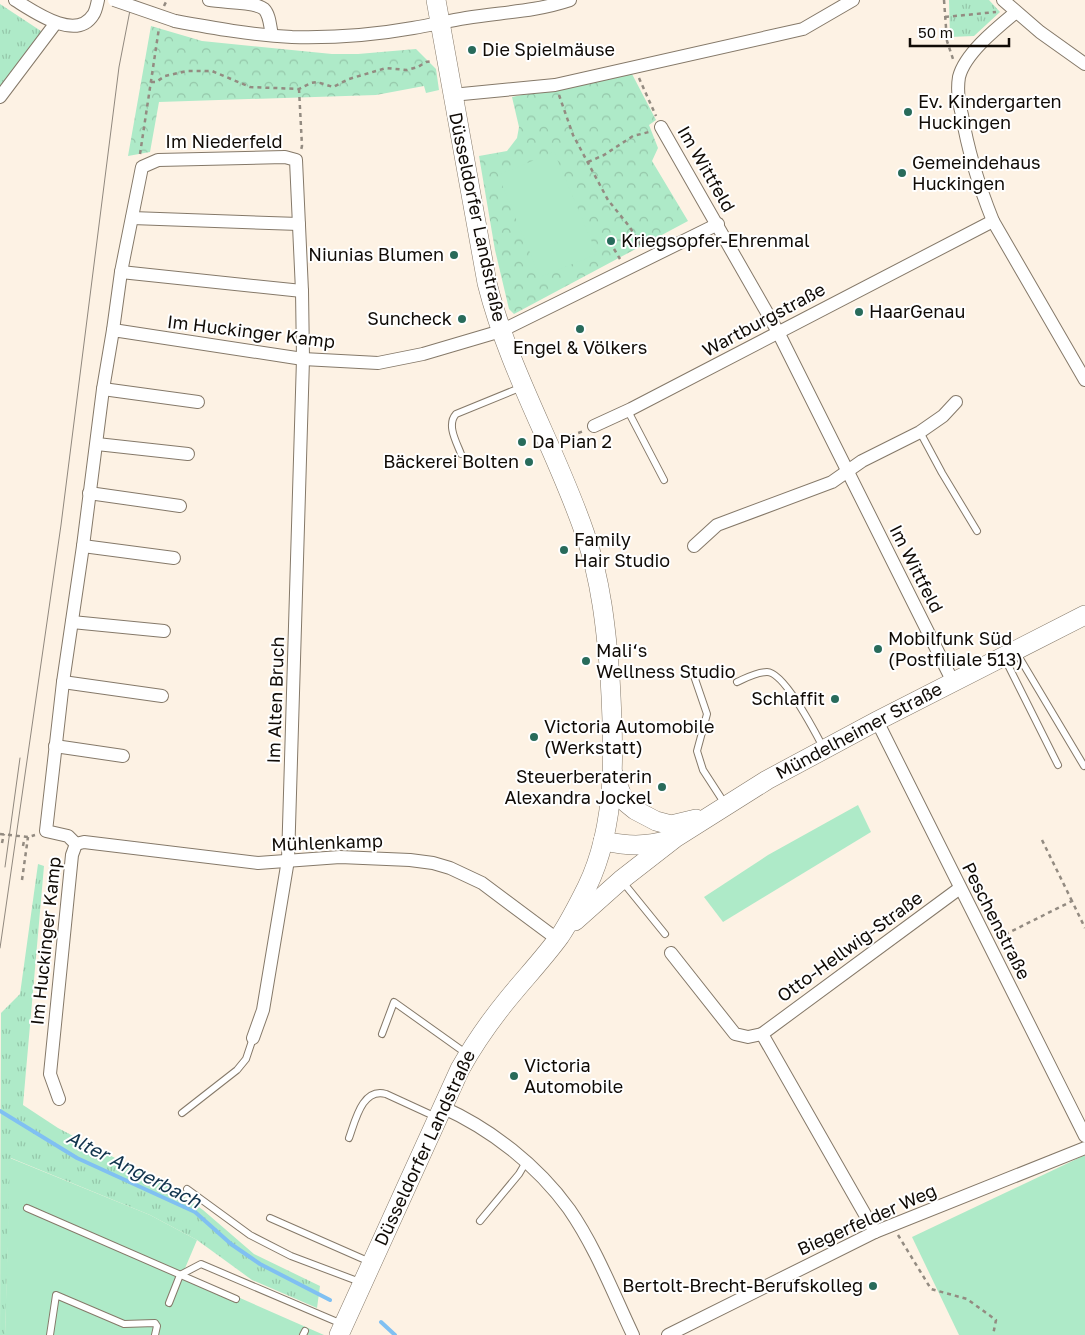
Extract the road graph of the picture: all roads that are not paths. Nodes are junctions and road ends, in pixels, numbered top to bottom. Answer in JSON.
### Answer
{"nodes":[{"id":1,"x":15,"y":0,"type":"edge"},
{"id":2,"x":98,"y":0,"type":"edge"},
{"id":3,"x":114,"y":0,"type":"edge"},
{"id":4,"x":209,"y":0,"type":"edge"},
{"id":5,"x":436,"y":0,"type":"edge"},
{"id":6,"x":570,"y":0,"type":"edge"},
{"id":7,"x":853,"y":0,"type":"edge"},
{"id":8,"x":1003,"y":0,"type":"edge"},
{"id":9,"x":1016,"y":12,"type":"junction"},
{"id":10,"x":55,"y":24,"type":"junction"},
{"id":11,"x":440,"y":24,"type":"junction"},
{"id":12,"x":272,"y":35,"type":"junction"},
{"id":13,"x":1085,"y":64,"type":"edge"},
{"id":14,"x":452,"y":95,"type":"junction"},
{"id":15,"x":0,"y":97,"type":"edge"},
{"id":16,"x":662,"y":127,"type":"road end"},
{"id":17,"x":132,"y":218,"type":"junction"},
{"id":18,"x":993,"y":221,"type":"junction"},
{"id":19,"x":299,"y":224,"type":"junction"},
{"id":20,"x":718,"y":224,"type":"junction"},
{"id":21,"x":121,"y":272,"type":"junction"},
{"id":22,"x":302,"y":291,"type":"junction"},
{"id":23,"x":113,"y":330,"type":"junction"},
{"id":24,"x":501,"y":331,"type":"junction"},
{"id":25,"x":778,"y":332,"type":"junction"},
{"id":26,"x":303,"y":359,"type":"junction"},
{"id":27,"x":1085,"y":380,"type":"edge"},
{"id":28,"x":523,"y":386,"type":"junction"},
{"id":29,"x":103,"y":389,"type":"junction"},
{"id":30,"x":198,"y":402,"type":"dead end"},
{"id":31,"x":956,"y":402,"type":"dead end"},
{"id":32,"x":628,"y":411,"type":"junction"},
{"id":33,"x":594,"y":426,"type":"road end"},
{"id":34,"x":920,"y":432,"type":"junction"},
{"id":35,"x":97,"y":444,"type":"junction"},
{"id":36,"x":188,"y":454,"type":"dead end"},
{"id":37,"x":461,"y":454,"type":"dead end"},
{"id":38,"x":848,"y":472,"type":"junction"},
{"id":39,"x":664,"y":480,"type":"dead end"},
{"id":40,"x":89,"y":493,"type":"junction"},
{"id":41,"x":180,"y":506,"type":"dead end"},
{"id":42,"x":977,"y":531,"type":"dead end"},
{"id":43,"x":83,"y":546,"type":"junction"},
{"id":44,"x":694,"y":546,"type":"dead end"},
{"id":45,"x":174,"y":558,"type":"dead end"},
{"id":46,"x":1085,"y":615,"type":"edge"},
{"id":47,"x":72,"y":622,"type":"junction"},
{"id":48,"x":164,"y":631,"type":"dead end"},
{"id":49,"x":1009,"y":654,"type":"junction"},
{"id":50,"x":694,"y":676,"type":"dead end"},
{"id":51,"x":63,"y":682,"type":"junction"},
{"id":52,"x":737,"y":682,"type":"dead end"},
{"id":53,"x":953,"y":682,"type":"junction"},
{"id":54,"x":162,"y":696,"type":"dead end"},
{"id":55,"x":877,"y":721,"type":"junction"},
{"id":56,"x":55,"y":746,"type":"junction"},
{"id":57,"x":824,"y":748,"type":"junction"},
{"id":58,"x":123,"y":756,"type":"dead end"},
{"id":59,"x":1058,"y":764,"type":"dead end"},
{"id":60,"x":1084,"y":766,"type":"dead end"},
{"id":61,"x":612,"y":769,"type":"junction"},
{"id":62,"x":721,"y":808,"type":"junction"},
{"id":63,"x":675,"y":838,"type":"junction"},
{"id":64,"x":603,"y":841,"type":"junction"},
{"id":65,"x":76,"y":844,"type":"junction"},
{"id":66,"x":288,"y":860,"type":"junction"},
{"id":67,"x":622,"y":880,"type":"junction"},
{"id":68,"x":960,"y":888,"type":"junction"},
{"id":69,"x":665,"y":934,"type":"dead end"},
{"id":70,"x":559,"y":936,"type":"junction"},
{"id":71,"x":671,"y":953,"type":"dead end"},
{"id":72,"x":382,"y":1034,"type":"dead end"},
{"id":73,"x":762,"y":1034,"type":"junction"},
{"id":74,"x":253,"y":1038,"type":"joint"},
{"id":75,"x":468,"y":1055,"type":"junction"},
{"id":76,"x":59,"y":1098,"type":"dead end"},
{"id":77,"x":439,"y":1112,"type":"junction"},
{"id":78,"x":182,"y":1113,"type":"dead end"},
{"id":79,"x":1085,"y":1136,"type":"edge"},
{"id":80,"x":349,"y":1138,"type":"dead end"},
{"id":81,"x":1085,"y":1148,"type":"edge"},
{"id":82,"x":526,"y":1162,"type":"junction"},
{"id":83,"x":187,"y":1189,"type":"dead end"},
{"id":84,"x":27,"y":1208,"type":"dead end"},
{"id":85,"x":270,"y":1218,"type":"dead end"},
{"id":86,"x":480,"y":1221,"type":"dead end"},
{"id":87,"x":875,"y":1232,"type":"junction"},
{"id":88,"x":371,"y":1262,"type":"junction"},
{"id":89,"x":180,"y":1275,"type":"junction"},
{"id":90,"x":362,"y":1282,"type":"junction"},
{"id":91,"x":236,"y":1299,"type":"dead end"},
{"id":92,"x":169,"y":1303,"type":"dead end"},
{"id":93,"x":341,"y":1330,"type":"edge"},
{"id":94,"x":50,"y":1335,"type":"edge"},
{"id":95,"x":155,"y":1335,"type":"edge"},
{"id":96,"x":633,"y":1335,"type":"edge"},
{"id":97,"x":668,"y":1335,"type":"edge"}],
"edges":[{"from":1,"to":10,"type":"street"},
{"from":2,"to":10,"type":"street"},
{"from":3,"to":12,"type":"street","bridge":true},
{"from":4,"to":12,"type":"street"},
{"from":5,"to":11,"type":"main road","name":"Düsseldorfer Landstraße"},
{"from":6,"to":11,"type":"street"},
{"from":7,"to":14,"type":"street"},
{"from":8,"to":9,"type":"street"},
{"from":9,"to":13,"type":"street"},
{"from":9,"to":18,"type":"street"},
{"from":10,"to":15,"type":"street"},
{"from":11,"to":12,"type":"street"},
{"from":11,"to":14,"type":"main road","name":"Düsseldorfer Landstraße"},
{"from":14,"to":24,"type":"main road","name":"Düsseldorfer Landstraße"},
{"from":16,"to":20,"type":"street","name":"Im Wittfeld"},
{"from":17,"to":19,"type":"street"},
{"from":17,"to":19,"type":"street","name":"Im Niederfeld"},
{"from":17,"to":21,"type":"street"},
{"from":18,"to":25,"type":"street","name":"Wartburgstraße"},
{"from":18,"to":27,"type":"street"},
{"from":19,"to":22,"type":"street","name":"Im Niederfeld"},
{"from":20,"to":24,"type":"street","name":"Im Huckinger Kamp"},
{"from":20,"to":25,"type":"street","name":"Im Wittfeld"},
{"from":21,"to":22,"type":"street"},
{"from":21,"to":23,"type":"street"},
{"from":22,"to":26,"type":"street","name":"Im Niederfeld"},
{"from":23,"to":26,"type":"street","name":"Im Huckinger Kamp"},
{"from":23,"to":29,"type":"street","name":"Im Huckinger Kamp"},
{"from":24,"to":26,"type":"street","name":"Im Huckinger Kamp"},
{"from":24,"to":28,"type":"main road","name":"Düsseldorfer Landstraße"},
{"from":25,"to":32,"type":"street","name":"Wartburgstraße"},
{"from":25,"to":38,"type":"street","name":"Im Wittfeld"},
{"from":26,"to":66,"type":"street","name":"Im Alten Bruch"},
{"from":28,"to":37,"type":"lane"},
{"from":28,"to":61,"type":"main road","name":"Düsseldorfer Landstraße"},
{"from":29,"to":30,"type":"street"},
{"from":29,"to":35,"type":"street","name":"Im Huckinger Kamp"},
{"from":31,"to":34,"type":"street"},
{"from":32,"to":33,"type":"street","name":"Wartburgstraße"},
{"from":32,"to":39,"type":"lane"},
{"from":34,"to":38,"type":"street"},
{"from":34,"to":42,"type":"lane"},
{"from":35,"to":36,"type":"street"},
{"from":35,"to":40,"type":"street","name":"Im Huckinger Kamp"},
{"from":38,"to":44,"type":"street"},
{"from":38,"to":53,"type":"street","name":"Im Wittfeld"},
{"from":40,"to":41,"type":"street"},
{"from":40,"to":43,"type":"street","name":"Im Huckinger Kamp"},
{"from":43,"to":45,"type":"street"},
{"from":43,"to":47,"type":"street","name":"Im Huckinger Kamp"},
{"from":46,"to":49,"type":"main road","name":"Mündelheimer Straße"},
{"from":47,"to":48,"type":"street"},
{"from":47,"to":51,"type":"street","name":"Im Huckinger Kamp"},
{"from":49,"to":53,"type":"main road","name":"Mündelheimer Straße"},
{"from":49,"to":59,"type":"lane"},
{"from":49,"to":60,"type":"lane"},
{"from":50,"to":62,"type":"lane"},
{"from":51,"to":54,"type":"street"},
{"from":51,"to":56,"type":"street","name":"Im Huckinger Kamp"},
{"from":52,"to":57,"type":"lane"},
{"from":53,"to":55,"type":"main road","name":"Mündelheimer Straße"},
{"from":55,"to":57,"type":"main road","name":"Mündelheimer Straße"},
{"from":55,"to":68,"type":"street","name":"Peschenstraße"},
{"from":56,"to":58,"type":"street"},
{"from":56,"to":65,"type":"street","name":"Im Huckinger Kamp"},
{"from":57,"to":62,"type":"main road","name":"Mündelheimer Straße"},
{"from":61,"to":62,"type":"main road","name":"Mündelheimer Straße"},
{"from":61,"to":64,"type":"main road","name":"Düsseldorfer Landstraße"},
{"from":62,"to":63,"type":"main road","name":"Mündelheimer Straße"},
{"from":63,"to":64,"type":"main road","name":"Mündelheimer Straße"},
{"from":63,"to":67,"type":"main road","name":"Mündelheimer Straße"},
{"from":64,"to":70,"type":"main road","name":"Düsseldorfer Landstraße"},
{"from":65,"to":66,"type":"street","name":"Mühlenkamp"},
{"from":65,"to":76,"type":"street","name":"Im Huckinger Kamp"},
{"from":66,"to":70,"type":"street","name":"Mühlenkamp"},
{"from":66,"to":74,"type":"street","name":"Im Alten Bruch"},
{"from":67,"to":69,"type":"lane"},
{"from":67,"to":70,"type":"main road","name":"Mündelheimer Straße"},
{"from":68,"to":73,"type":"street","name":"Otto-Hellwig-Straße"},
{"from":68,"to":79,"type":"street","name":"Peschenstraße"},
{"from":70,"to":75,"type":"main road","name":"Düsseldorfer Landstraße"},
{"from":71,"to":73,"type":"street"},
{"from":72,"to":75,"type":"lane"},
{"from":73,"to":87,"type":"street"},
{"from":74,"to":78,"type":"lane"},
{"from":75,"to":77,"type":"main road","name":"Düsseldorfer Landstraße"},
{"from":77,"to":80,"type":"lane"},
{"from":77,"to":82,"type":"street"},
{"from":77,"to":88,"type":"main road","name":"Düsseldorfer Landstraße"},
{"from":81,"to":87,"type":"street","name":"Biegerfelder Weg"},
{"from":82,"to":86,"type":"lane"},
{"from":82,"to":96,"type":"street"},
{"from":83,"to":90,"type":"lane"},
{"from":84,"to":89,"type":"lane"},
{"from":85,"to":88,"type":"lane"},
{"from":87,"to":97,"type":"street","name":"Biegerfelder Weg"},
{"from":88,"to":90,"type":"main road","name":"Düsseldorfer Landstraße"},
{"from":89,"to":91,"type":"lane"},
{"from":89,"to":92,"type":"lane"},
{"from":89,"to":93,"type":"lane"},
{"from":90,"to":93,"type":"main road","name":"Düsseldorfer Landstraße"},
{"from":94,"to":95,"type":"lane"}]}
